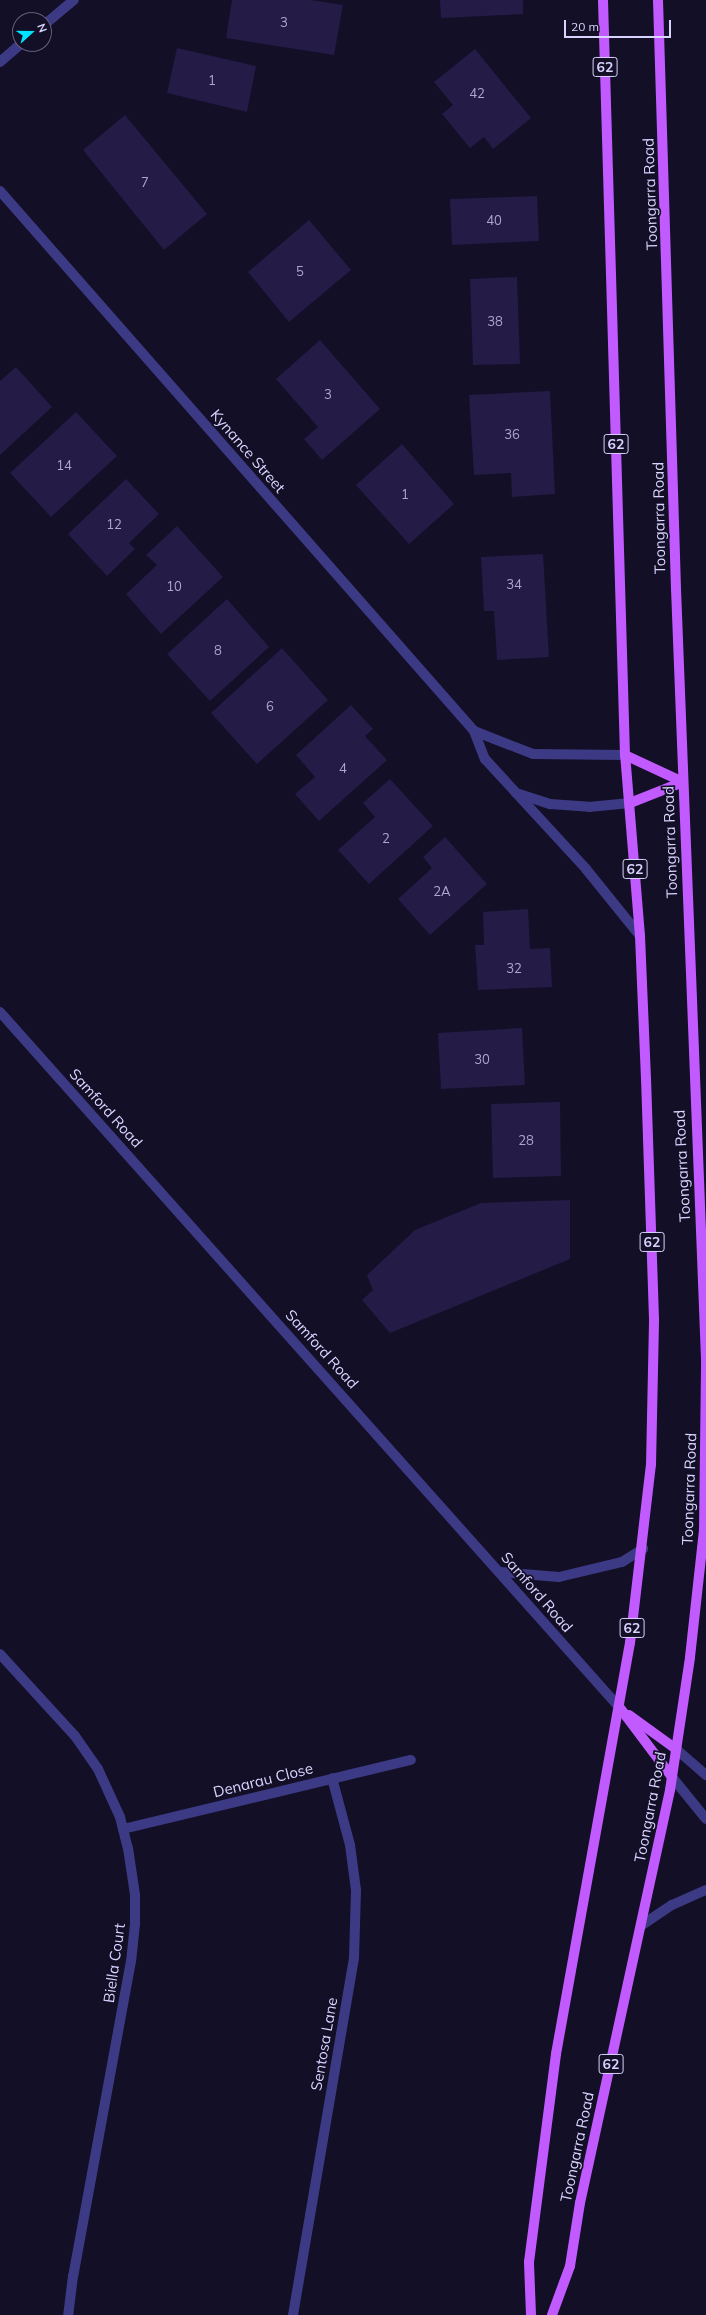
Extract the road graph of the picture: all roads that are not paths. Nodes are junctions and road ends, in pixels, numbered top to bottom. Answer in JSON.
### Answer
{"nodes":[{"id":1,"x":74,"y":0,"type":"edge"},
{"id":2,"x":603,"y":0,"type":"edge"},
{"id":3,"x":658,"y":0,"type":"edge"},
{"id":4,"x":52,"y":18,"type":"edge"},
{"id":5,"x":12,"y":52,"type":"edge"},
{"id":6,"x":0,"y":62,"type":"edge"},
{"id":7,"x":0,"y":191,"type":"edge"},
{"id":8,"x":474,"y":731,"type":"junction"},
{"id":9,"x":625,"y":754,"type":"junction"},
{"id":10,"x":683,"y":782,"type":"junction"},
{"id":11,"x":514,"y":792,"type":"junction"},
{"id":12,"x":630,"y":803,"type":"junction"},
{"id":13,"x":640,"y":936,"type":"junction"},
{"id":14,"x":0,"y":1012,"type":"edge"},
{"id":15,"x":643,"y":1549,"type":"junction"},
{"id":16,"x":500,"y":1572,"type":"junction"},
{"id":17,"x":0,"y":1654,"type":"edge"},
{"id":18,"x":620,"y":1708,"type":"junction"},
{"id":19,"x":676,"y":1749,"type":"junction"},
{"id":20,"x":411,"y":1760,"type":"dead end"},
{"id":21,"x":706,"y":1775,"type":"edge"},
{"id":22,"x":672,"y":1777,"type":"junction"},
{"id":23,"x":332,"y":1778,"type":"junction"},
{"id":24,"x":706,"y":1819,"type":"edge"},
{"id":25,"x":123,"y":1829,"type":"junction"},
{"id":26,"x":706,"y":1890,"type":"edge"},
{"id":27,"x":642,"y":1925,"type":"junction"},
{"id":28,"x":68,"y":2315,"type":"edge"},
{"id":29,"x":293,"y":2315,"type":"edge"},
{"id":30,"x":531,"y":2315,"type":"edge"},
{"id":31,"x":552,"y":2315,"type":"edge"}],
"edges":[{"from":1,"to":4,"type":"street"},
{"from":2,"to":9,"type":"main road","name":"Toongarra Road","number":"62"},
{"from":3,"to":10,"type":"main road","name":"Toongarra Road","number":"62"},
{"from":5,"to":6,"type":"street"},
{"from":7,"to":8,"type":"street","name":"Kynance Street"},
{"from":8,"to":9,"type":"street"},
{"from":8,"to":11,"type":"street"},
{"from":9,"to":10,"type":"main road"},
{"from":9,"to":12,"type":"main road","name":"Toongarra Road","number":"62"},
{"from":10,"to":12,"type":"main road"},
{"from":10,"to":19,"type":"main road","name":"Toongarra Road","number":"62"},
{"from":11,"to":12,"type":"street"},
{"from":11,"to":13,"type":"street"},
{"from":12,"to":13,"type":"main road","name":"Toongarra Road","number":"62"},
{"from":13,"to":15,"type":"main road","name":"Toongarra Road","number":"62"},
{"from":14,"to":16,"type":"street","name":"Samford Road"},
{"from":15,"to":16,"type":"street"},
{"from":15,"to":18,"type":"main road","name":"Toongarra Road","number":"62"},
{"from":16,"to":18,"type":"street","name":"Samford Road"},
{"from":17,"to":25,"type":"street","name":"Biella Court"},
{"from":18,"to":19,"type":"main road","name":"Samford Road"},
{"from":18,"to":22,"type":"main road","name":"Samford Road"},
{"from":18,"to":30,"type":"main road","name":"Toongarra Road","number":"62"},
{"from":19,"to":21,"type":"street","name":"Samford Road"},
{"from":19,"to":22,"type":"main road","name":"Toongarra Road","number":"62"},
{"from":20,"to":23,"type":"street","name":"Denarau Close"},
{"from":22,"to":24,"type":"street","name":"Samford Road"},
{"from":22,"to":27,"type":"main road","name":"Toongarra Road","number":"62"},
{"from":23,"to":25,"type":"street","name":"Denarau Close"},
{"from":23,"to":29,"type":"street","name":"Sentosa Lane"},
{"from":25,"to":28,"type":"street","name":"Biella Court"},
{"from":26,"to":27,"type":"street"},
{"from":27,"to":31,"type":"main road","name":"Toongarra Road","number":"62"}]}
